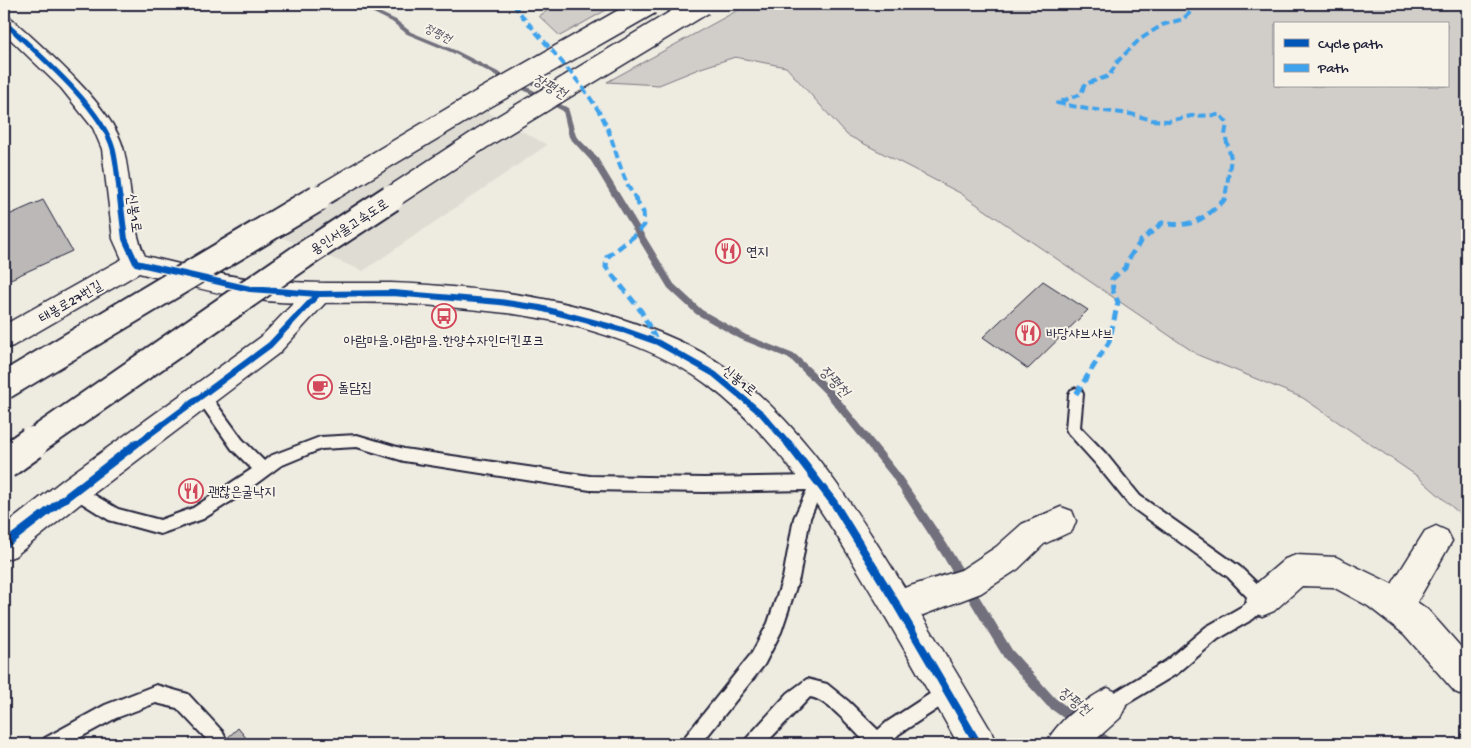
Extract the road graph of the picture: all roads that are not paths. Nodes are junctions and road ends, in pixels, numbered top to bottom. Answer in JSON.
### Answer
{"nodes":[{"id":1,"x":650,"y":4,"type":"edge"},
{"id":2,"x":703,"y":4,"type":"edge"},
{"id":3,"x":4,"y":22,"type":"edge"},
{"id":4,"x":136,"y":263,"type":"junction"},
{"id":5,"x":318,"y":294,"type":"junction"},
{"id":6,"x":4,"y":338,"type":"edge"},
{"id":7,"x":4,"y":386,"type":"edge"},
{"id":8,"x":1076,"y":394,"type":"dead end"},
{"id":9,"x":202,"y":395,"type":"junction"},
{"id":10,"x":4,"y":463,"type":"edge"},
{"id":11,"x":263,"y":470,"type":"junction"},
{"id":12,"x":818,"y":483,"type":"junction"},
{"id":13,"x":74,"y":490,"type":"junction"},
{"id":14,"x":1061,"y":521,"type":"dead end"},
{"id":15,"x":1436,"y":541,"type":"dead end"},
{"id":16,"x":4,"y":545,"type":"edge"},
{"id":17,"x":1262,"y":600,"type":"junction"},
{"id":18,"x":910,"y":602,"type":"junction"},
{"id":19,"x":1396,"y":607,"type":"junction"},
{"id":20,"x":1467,"y":680,"type":"edge"},
{"id":21,"x":948,"y":692,"type":"junction"},
{"id":22,"x":1108,"y":706,"type":"joint"},
{"id":23,"x":216,"y":737,"type":"dead end"},
{"id":24,"x":51,"y":744,"type":"edge"},
{"id":25,"x":690,"y":744,"type":"edge"},
{"id":26,"x":753,"y":744,"type":"edge"},
{"id":27,"x":878,"y":744,"type":"edge"},
{"id":28,"x":978,"y":744,"type":"edge"},
{"id":29,"x":1064,"y":744,"type":"edge"}],
"edges":[{"from":1,"to":7,"type":"main road","bridge":true},
{"from":2,"to":10,"type":"main road","name":"용인서울고속도로","bridge":true},
{"from":3,"to":4,"type":"main road","name":"신봉1로"},
{"from":4,"to":5,"type":"main road","name":"신봉1로"},
{"from":4,"to":6,"type":"main road","name":"태봉로27번길"},
{"from":5,"to":9,"type":"main road"},
{"from":5,"to":12,"type":"main road","name":"신봉1로"},
{"from":8,"to":17,"type":"lane"},
{"from":9,"to":11,"type":"lane"},
{"from":9,"to":13,"type":"main road"},
{"from":11,"to":12,"type":"lane"},
{"from":11,"to":13,"type":"lane"},
{"from":12,"to":18,"type":"main road","name":"신봉1로"},
{"from":12,"to":25,"type":"lane"},
{"from":13,"to":16,"type":"main road"},
{"from":14,"to":18,"type":"main road"},
{"from":15,"to":19,"type":"main road"},
{"from":17,"to":19,"type":"main road"},
{"from":17,"to":22,"type":"lane"},
{"from":18,"to":21,"type":"main road","name":"신봉1로"},
{"from":19,"to":20,"type":"main road"},
{"from":21,"to":27,"type":"lane"},
{"from":21,"to":28,"type":"main road","name":"신봉1로"},
{"from":22,"to":29,"type":"main road"},
{"from":23,"to":24,"type":"lane"},
{"from":26,"to":27,"type":"lane"}]}
